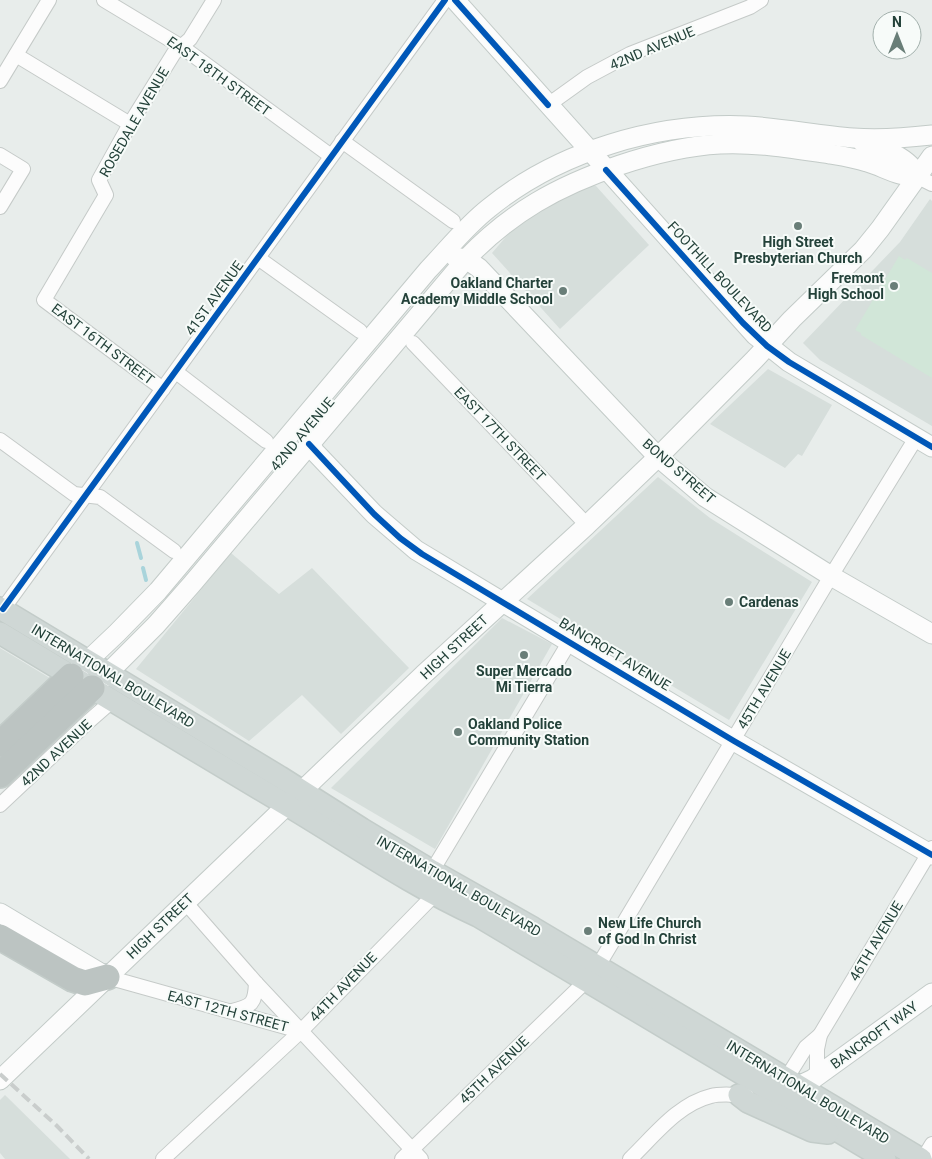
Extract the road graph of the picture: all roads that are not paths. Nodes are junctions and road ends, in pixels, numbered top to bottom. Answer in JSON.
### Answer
{"nodes":[{"id":1,"x":49,"y":0,"type":"edge"},
{"id":2,"x":104,"y":0,"type":"edge"},
{"id":3,"x":214,"y":0,"type":"edge"},
{"id":4,"x":444,"y":0,"type":"edge"},
{"id":5,"x":455,"y":0,"type":"edge"},
{"id":6,"x":761,"y":0,"type":"edge"},
{"id":7,"x":182,"y":46,"type":"junction"},
{"id":8,"x":16,"y":55,"type":"junction"},
{"id":9,"x":0,"y":81,"type":"edge"},
{"id":10,"x":548,"y":105,"type":"junction"},
{"id":11,"x":130,"y":124,"type":"junction"},
{"id":12,"x":932,"y":135,"type":"edge"},
{"id":13,"x":832,"y":136,"type":"junction"},
{"id":14,"x":342,"y":141,"type":"junction"},
{"id":15,"x":590,"y":152,"type":"junction"},
{"id":16,"x":0,"y":155,"type":"edge"},
{"id":17,"x":331,"y":156,"type":"junction"},
{"id":18,"x":932,"y":156,"type":"edge"},
{"id":19,"x":606,"y":170,"type":"junction"},
{"id":20,"x":925,"y":180,"type":"edge"},
{"id":21,"x":0,"y":206,"type":"edge"},
{"id":22,"x":453,"y":221,"type":"dead end"},
{"id":23,"x":258,"y":258,"type":"junction"},
{"id":24,"x":466,"y":259,"type":"junction"},
{"id":25,"x":428,"y":270,"type":"junction"},
{"id":26,"x":44,"y":300,"type":"joint"},
{"id":27,"x":360,"y":331,"type":"dead end"},
{"id":28,"x":413,"y":343,"type":"dead end"},
{"id":29,"x":767,"y":346,"type":"junction"},
{"id":30,"x":344,"y":371,"type":"junction"},
{"id":31,"x":176,"y":372,"type":"junction"},
{"id":32,"x":163,"y":389,"type":"junction"},
{"id":33,"x":0,"y":440,"type":"edge"},
{"id":34,"x":266,"y":441,"type":"dead end"},
{"id":35,"x":924,"y":443,"type":"edge"},
{"id":36,"x":309,"y":444,"type":"junction"},
{"id":37,"x":658,"y":457,"type":"junction"},
{"id":38,"x":87,"y":496,"type":"junction"},
{"id":39,"x":587,"y":526,"type":"junction"},
{"id":40,"x":174,"y":551,"type":"dead end"},
{"id":41,"x":832,"y":576,"type":"junction"},
{"id":42,"x":502,"y":602,"type":"junction"},
{"id":43,"x":1,"y":608,"type":"edge"},
{"id":44,"x":0,"y":633,"type":"edge"},
{"id":45,"x":932,"y":634,"type":"edge"},
{"id":46,"x":570,"y":641,"type":"junction"},
{"id":47,"x":90,"y":675,"type":"junction"},
{"id":48,"x":112,"y":701,"type":"junction"},
{"id":49,"x":734,"y":740,"type":"junction"},
{"id":50,"x":0,"y":744,"type":"edge"},
{"id":51,"x":0,"y":775,"type":"edge"},
{"id":52,"x":295,"y":798,"type":"junction"},
{"id":53,"x":0,"y":806,"type":"edge"},
{"id":54,"x":931,"y":852,"type":"edge"},
{"id":55,"x":432,"y":871,"type":"junction"},
{"id":56,"x":434,"y":895,"type":"junction"},
{"id":57,"x":185,"y":902,"type":"junction"},
{"id":58,"x":0,"y":912,"type":"edge"},
{"id":59,"x":0,"y":937,"type":"edge"},
{"id":60,"x":592,"y":974,"type":"junction"},
{"id":61,"x":107,"y":977,"type":"junction"},
{"id":62,"x":256,"y":983,"type":"junction"},
{"id":63,"x":932,"y":994,"type":"edge"},
{"id":64,"x":229,"y":1011,"type":"junction"},
{"id":65,"x":301,"y":1031,"type":"junction"},
{"id":66,"x":820,"y":1035,"type":"junction"},
{"id":67,"x":817,"y":1076,"type":"junction"},
{"id":68,"x":0,"y":1080,"type":"edge"},
{"id":69,"x":786,"y":1086,"type":"junction"},
{"id":70,"x":739,"y":1095,"type":"junction"},
{"id":71,"x":842,"y":1134,"type":"junction"},
{"id":72,"x":932,"y":1144,"type":"edge"},
{"id":73,"x":411,"y":1156,"type":"edge"},
{"id":74,"x":870,"y":1156,"type":"edge"},
{"id":75,"x":163,"y":1159,"type":"edge"},
{"id":76,"x":630,"y":1159,"type":"edge"},
{"id":77,"x":922,"y":1159,"type":"edge"}],
"edges":[{"from":1,"to":8,"type":"street"},
{"from":2,"to":7,"type":"street","name":"EAST 18TH STREET"},
{"from":3,"to":7,"type":"street","name":"ROSEDALE AVENUE"},
{"from":4,"to":14,"type":"street","name":"41ST AVENUE"},
{"from":5,"to":10,"type":"main road","name":"FOOTHILL BOULEVARD"},
{"from":6,"to":10,"type":"street","name":"42ND AVENUE"},
{"from":7,"to":11,"type":"street","name":"ROSEDALE AVENUE"},
{"from":7,"to":17,"type":"street","name":"EAST 18TH STREET"},
{"from":8,"to":9,"type":"street"},
{"from":8,"to":11,"type":"street"},
{"from":10,"to":15,"type":"main road","name":"FOOTHILL BOULEVARD"},
{"from":11,"to":26,"type":"street","name":"ROSEDALE AVENUE"},
{"from":12,"to":13,"type":"main road"},
{"from":13,"to":15,"type":"main road","name":"42ND AVENUE"},
{"from":13,"to":20,"type":"main road"},
{"from":14,"to":17,"type":"street","name":"41ST AVENUE"},
{"from":14,"to":22,"type":"street"},
{"from":15,"to":19,"type":"main road","name":"FOOTHILL BOULEVARD"},
{"from":15,"to":25,"type":"main road","name":"42ND AVENUE"},
{"from":16,"to":21,"type":"street"},
{"from":17,"to":23,"type":"street","name":"41ST AVENUE"},
{"from":18,"to":20,"type":"main road","name":"HIGH STREET"},
{"from":19,"to":20,"type":"main road","name":"42ND AVENUE"},
{"from":19,"to":24,"type":"main road","name":"42ND AVENUE"},
{"from":19,"to":29,"type":"main road","name":"FOOTHILL BOULEVARD"},
{"from":20,"to":29,"type":"main road","name":"HIGH STREET"},
{"from":23,"to":27,"type":"street"},
{"from":23,"to":31,"type":"street","name":"41ST AVENUE"},
{"from":24,"to":25,"type":"main road"},
{"from":24,"to":36,"type":"main road","name":"42ND AVENUE"},
{"from":24,"to":37,"type":"main road","name":"BOND STREET"},
{"from":25,"to":30,"type":"main road","name":"42ND AVENUE"},
{"from":26,"to":32,"type":"street","name":"EAST 16TH STREET"},
{"from":28,"to":39,"type":"street","name":"EAST 17TH STREET"},
{"from":29,"to":35,"type":"main road","name":"FOOTHILL BOULEVARD"},
{"from":29,"to":37,"type":"main road","name":"HIGH STREET"},
{"from":30,"to":36,"type":"main road"},
{"from":30,"to":47,"type":"main road","name":"42ND AVENUE"},
{"from":31,"to":32,"type":"street","name":"41ST AVENUE"},
{"from":31,"to":34,"type":"street","name":"EAST 16TH STREET"},
{"from":32,"to":38,"type":"street","name":"41ST AVENUE"},
{"from":33,"to":38,"type":"street"},
{"from":35,"to":41,"type":"street","name":"45TH AVENUE"},
{"from":36,"to":42,"type":"main road","name":"BANCROFT AVENUE"},
{"from":36,"to":47,"type":"main road","name":"42ND AVENUE"},
{"from":37,"to":39,"type":"main road","name":"HIGH STREET"},
{"from":37,"to":41,"type":"main road","name":"BOND STREET"},
{"from":38,"to":40,"type":"street"},
{"from":38,"to":43,"type":"street","name":"41ST AVENUE"},
{"from":39,"to":42,"type":"main road","name":"HIGH STREET"},
{"from":41,"to":45,"type":"main road","name":"BOND STREET"},
{"from":41,"to":49,"type":"street","name":"45TH AVENUE"},
{"from":42,"to":46,"type":"main road","name":"BANCROFT AVENUE"},
{"from":42,"to":52,"type":"main road","name":"HIGH STREET"},
{"from":43,"to":47,"type":"main road","name":"INTERNATIONAL BOULEVARD"},
{"from":44,"to":47,"type":"main road","name":"INTERNATIONAL BOULEVARD"},
{"from":46,"to":49,"type":"main road","name":"BANCROFT AVENUE"},
{"from":46,"to":55,"type":"street"},
{"from":47,"to":48,"type":"main road","name":"INTERNATIONAL BOULEVARD"},
{"from":47,"to":50,"type":"highway"},
{"from":47,"to":51,"type":"highway"},
{"from":47,"to":52,"type":"main road","name":"INTERNATIONAL BOULEVARD"},
{"from":48,"to":52,"type":"main road","name":"INTERNATIONAL BOULEVARD"},
{"from":48,"to":53,"type":"street","name":"42ND AVENUE"},
{"from":49,"to":54,"type":"main road","name":"BANCROFT AVENUE"},
{"from":49,"to":60,"type":"street","name":"45TH AVENUE"},
{"from":52,"to":55,"type":"main road","name":"INTERNATIONAL BOULEVARD"},
{"from":52,"to":56,"type":"main road","name":"INTERNATIONAL BOULEVARD"},
{"from":52,"to":57,"type":"main road","name":"HIGH STREET"},
{"from":54,"to":66,"type":"street","name":"46TH AVENUE"},
{"from":55,"to":60,"type":"main road","name":"INTERNATIONAL BOULEVARD"},
{"from":56,"to":60,"type":"main road","name":"INTERNATIONAL BOULEVARD"},
{"from":56,"to":65,"type":"street","name":"44TH AVENUE"},
{"from":57,"to":61,"type":"main road","name":"HIGH STREET"},
{"from":57,"to":62,"type":"street"},
{"from":58,"to":61,"type":"main road","name":"EAST 12TH STREET"},
{"from":59,"to":61,"type":"highway"},
{"from":60,"to":69,"type":"main road","name":"INTERNATIONAL BOULEVARD"},
{"from":60,"to":73,"type":"street","name":"45TH AVENUE"},
{"from":61,"to":64,"type":"street","name":"EAST 12TH STREET"},
{"from":61,"to":68,"type":"main road","name":"HIGH STREET"},
{"from":62,"to":64,"type":"street"},
{"from":62,"to":65,"type":"street"},
{"from":63,"to":67,"type":"main road","name":"BANCROFT WAY"},
{"from":64,"to":65,"type":"street","name":"EAST 12TH STREET"},
{"from":65,"to":73,"type":"street","name":"EAST 12TH STREET"},
{"from":65,"to":75,"type":"street","name":"44TH AVENUE"},
{"from":66,"to":67,"type":"street","name":"46TH AVENUE"},
{"from":66,"to":69,"type":"street","name":"46TH AVENUE"},
{"from":67,"to":69,"type":"main road"},
{"from":69,"to":70,"type":"street"},
{"from":69,"to":71,"type":"main road","name":"INTERNATIONAL BOULEVARD"},
{"from":69,"to":77,"type":"main road","name":"INTERNATIONAL BOULEVARD"},
{"from":70,"to":71,"type":"main road"},
{"from":70,"to":76,"type":"street"},
{"from":71,"to":74,"type":"main road","name":"INTERNATIONAL BOULEVARD"},
{"from":72,"to":77,"type":"street"}]}
